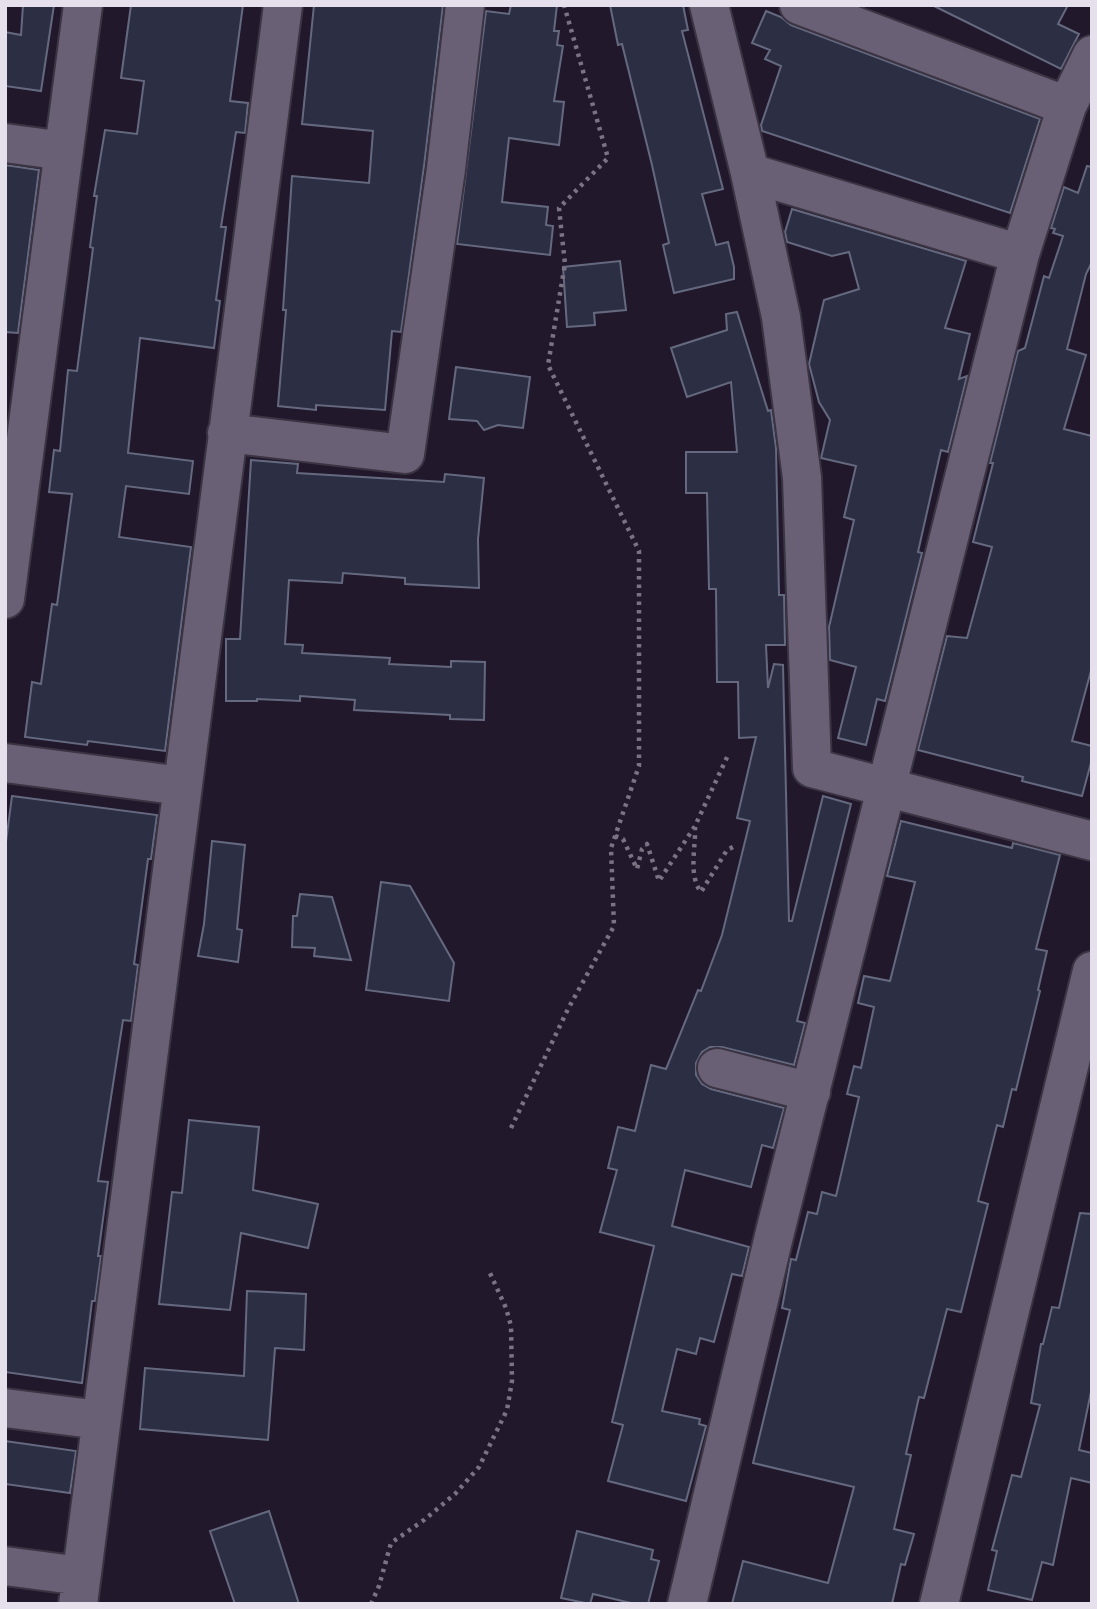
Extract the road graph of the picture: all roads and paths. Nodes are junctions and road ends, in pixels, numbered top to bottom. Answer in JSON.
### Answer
{"nodes":[{"id":1,"x":83,"y":5,"type":"edge"},
{"id":2,"x":283,"y":5,"type":"edge"},
{"id":3,"x":465,"y":5,"type":"edge"},
{"id":4,"x":564,"y":5,"type":"edge"},
{"id":5,"x":709,"y":5,"type":"edge"},
{"id":6,"x":799,"y":5,"type":"edge"},
{"id":7,"x":1092,"y":55,"type":"edge"},
{"id":8,"x":1067,"y":106,"type":"junction"},
{"id":9,"x":5,"y":143,"type":"edge"},
{"id":10,"x":64,"y":151,"type":"junction"},
{"id":11,"x":750,"y":173,"type":"junction"},
{"id":12,"x":1020,"y":254,"type":"junction"},
{"id":13,"x":21,"y":354,"type":"edge"},
{"id":14,"x":228,"y":433,"type":"junction"},
{"id":15,"x":7,"y":579,"type":"edge"},
{"id":16,"x":729,"y":753,"type":"dead end"},
{"id":17,"x":5,"y":763,"type":"edge"},
{"id":18,"x":182,"y":786,"type":"junction"},
{"id":19,"x":886,"y":788,"type":"junction"},
{"id":20,"x":695,"y":826,"type":"junction"},
{"id":21,"x":615,"y":836,"type":"junction"},
{"id":22,"x":1092,"y":841,"type":"edge"},
{"id":23,"x":735,"y":846,"type":"dead end"},
{"id":24,"x":1092,"y":971,"type":"edge"},
{"id":25,"x":717,"y":1068,"type":"dead end"},
{"id":26,"x":811,"y":1092,"type":"junction"},
{"id":27,"x":511,"y":1128,"type":"dead end"},
{"id":28,"x":489,"y":1271,"type":"dead end"},
{"id":29,"x":5,"y":1408,"type":"edge"},
{"id":30,"x":100,"y":1420,"type":"junction"},
{"id":31,"x":5,"y":1566,"type":"edge"},
{"id":32,"x":80,"y":1590,"type":"edge"},
{"id":33,"x":371,"y":1604,"type":"edge"},
{"id":34,"x":687,"y":1604,"type":"edge"},
{"id":35,"x":939,"y":1604,"type":"edge"}],
"edges":[{"from":1,"to":10,"type":"street"},
{"from":2,"to":14,"type":"street"},
{"from":3,"to":14,"type":"street"},
{"from":4,"to":21,"type":"path"},
{"from":5,"to":11,"type":"street"},
{"from":6,"to":8,"type":"street"},
{"from":7,"to":8,"type":"street"},
{"from":8,"to":12,"type":"street"},
{"from":9,"to":10,"type":"street"},
{"from":10,"to":13,"type":"street"},
{"from":11,"to":12,"type":"street"},
{"from":11,"to":19,"type":"street"},
{"from":12,"to":19,"type":"street"},
{"from":13,"to":15,"type":"street"},
{"from":14,"to":18,"type":"street"},
{"from":16,"to":20,"type":"path"},
{"from":17,"to":18,"type":"street"},
{"from":18,"to":30,"type":"street"},
{"from":19,"to":22,"type":"street"},
{"from":19,"to":26,"type":"street"},
{"from":20,"to":21,"type":"path"},
{"from":20,"to":23,"type":"path"},
{"from":21,"to":27,"type":"path"},
{"from":24,"to":35,"type":"street"},
{"from":25,"to":26,"type":"street"},
{"from":26,"to":34,"type":"street"},
{"from":28,"to":33,"type":"path"},
{"from":29,"to":30,"type":"street"},
{"from":30,"to":32,"type":"street"},
{"from":31,"to":32,"type":"street"}]}
